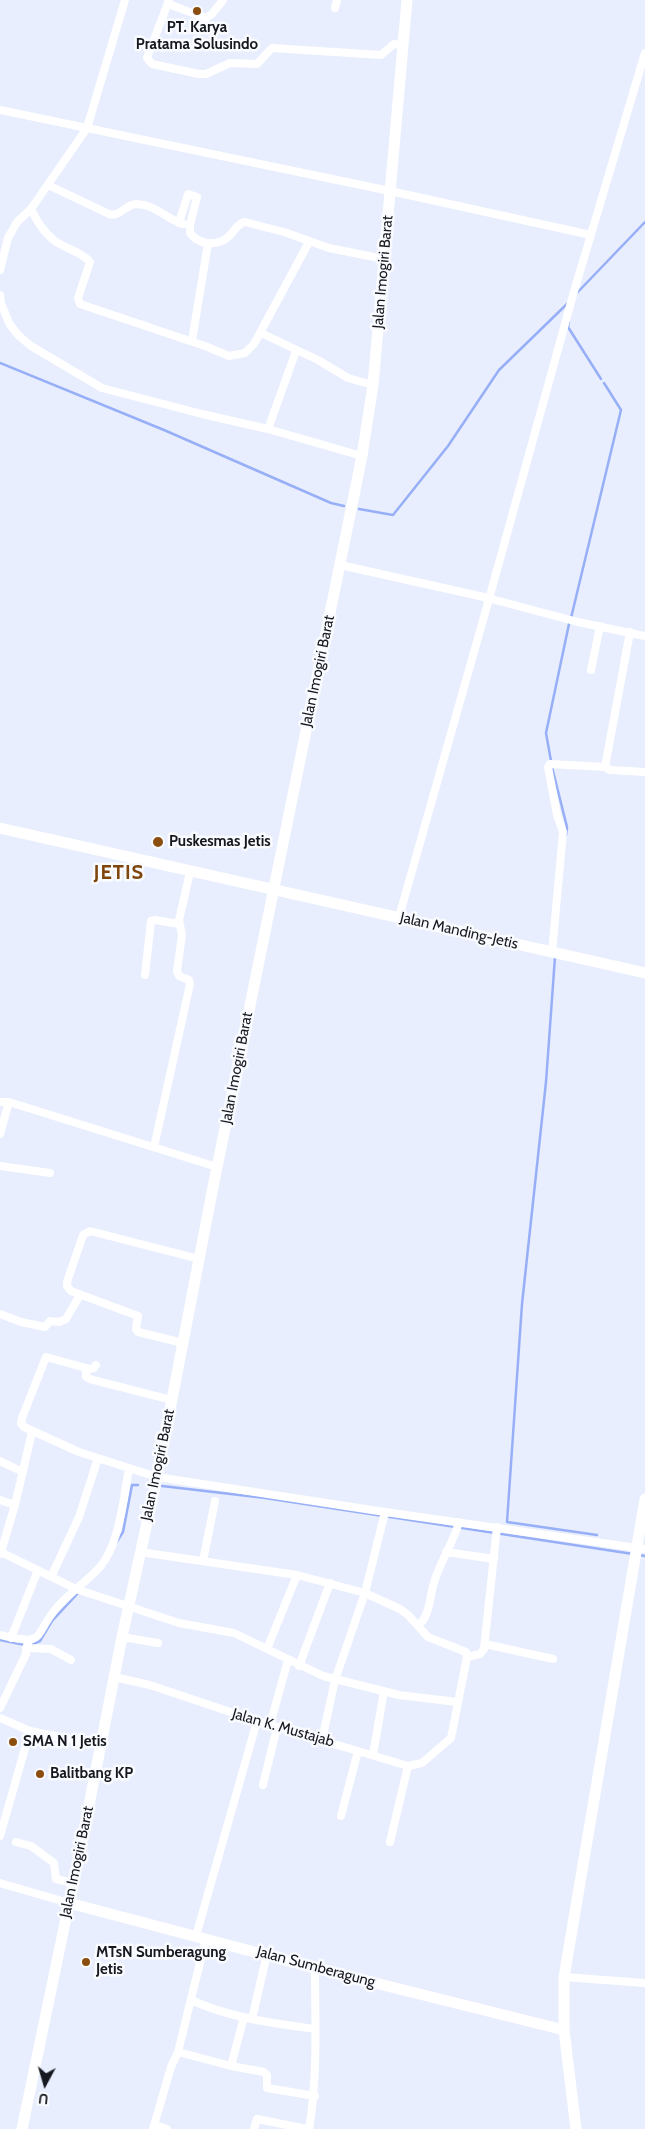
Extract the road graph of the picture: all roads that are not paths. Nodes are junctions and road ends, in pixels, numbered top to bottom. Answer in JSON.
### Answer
{"nodes":[{"id":1,"x":125,"y":0,"type":"edge"},
{"id":2,"x":222,"y":0,"type":"edge"},
{"id":3,"x":407,"y":0,"type":"edge"},
{"id":4,"x":168,"y":2,"type":"edge"},
{"id":5,"x":403,"y":45,"type":"junction"},
{"id":6,"x":645,"y":53,"type":"edge"},
{"id":7,"x":0,"y":110,"type":"edge"},
{"id":8,"x":87,"y":128,"type":"junction"},
{"id":9,"x":48,"y":185,"type":"junction"},
{"id":10,"x":390,"y":191,"type":"junction"},
{"id":11,"x":31,"y":208,"type":"junction"},
{"id":12,"x":179,"y":223,"type":"junction"},
{"id":13,"x":190,"y":225,"type":"junction"},
{"id":14,"x":591,"y":235,"type":"junction"},
{"id":15,"x":309,"y":242,"type":"junction"},
{"id":16,"x":208,"y":243,"type":"junction"},
{"id":17,"x":384,"y":259,"type":"junction"},
{"id":18,"x":0,"y":270,"type":"edge"},
{"id":19,"x":0,"y":295,"type":"edge"},
{"id":20,"x":261,"y":333,"type":"junction"},
{"id":21,"x":192,"y":341,"type":"junction"},
{"id":22,"x":296,"y":351,"type":"junction"},
{"id":23,"x":373,"y":385,"type":"junction"},
{"id":24,"x":268,"y":429,"type":"junction"},
{"id":25,"x":362,"y":456,"type":"junction"},
{"id":26,"x":340,"y":565,"type":"junction"},
{"id":27,"x":489,"y":599,"type":"junction"},
{"id":28,"x":600,"y":626,"type":"junction"},
{"id":29,"x":630,"y":632,"type":"junction"},
{"id":30,"x":645,"y":636,"type":"edge"},
{"id":31,"x":591,"y":670,"type":"dead end"},
{"id":32,"x":605,"y":767,"type":"junction"},
{"id":33,"x":645,"y":772,"type":"edge"},
{"id":34,"x":0,"y":828,"type":"edge"},
{"id":35,"x":190,"y":872,"type":"junction"},
{"id":36,"x":273,"y":891,"type":"junction"},
{"id":37,"x":399,"y":917,"type":"junction"},
{"id":38,"x":179,"y":924,"type":"junction"},
{"id":39,"x":554,"y":953,"type":"junction"},
{"id":40,"x":645,"y":973,"type":"edge"},
{"id":41,"x":145,"y":975,"type":"dead end"},
{"id":42,"x":0,"y":1102,"type":"edge"},
{"id":43,"x":9,"y":1102,"type":"junction"},
{"id":44,"x":0,"y":1134,"type":"edge"},
{"id":45,"x":154,"y":1147,"type":"junction"},
{"id":46,"x":0,"y":1166,"type":"edge"},
{"id":47,"x":217,"y":1167,"type":"junction"},
{"id":48,"x":50,"y":1173,"type":"dead end"},
{"id":49,"x":199,"y":1258,"type":"junction"},
{"id":50,"x":80,"y":1295,"type":"junction"},
{"id":51,"x":0,"y":1314,"type":"edge"},
{"id":52,"x":183,"y":1343,"type":"junction"},
{"id":53,"x":96,"y":1364,"type":"dead end"},
{"id":54,"x":86,"y":1368,"type":"junction"},
{"id":55,"x":172,"y":1400,"type":"junction"},
{"id":56,"x":32,"y":1432,"type":"junction"},
{"id":57,"x":98,"y":1458,"type":"junction"},
{"id":58,"x":0,"y":1461,"type":"edge"},
{"id":59,"x":129,"y":1469,"type":"junction"},
{"id":60,"x":23,"y":1472,"type":"junction"},
{"id":61,"x":157,"y":1477,"type":"junction"},
{"id":62,"x":645,"y":1499,"type":"edge"},
{"id":63,"x":0,"y":1500,"type":"edge"},
{"id":64,"x":215,"y":1501,"type":"dead end"},
{"id":65,"x":15,"y":1505,"type":"junction"},
{"id":66,"x":385,"y":1514,"type":"junction"},
{"id":67,"x":458,"y":1526,"type":"junction"},
{"id":68,"x":496,"y":1533,"type":"junction"},
{"id":69,"x":140,"y":1552,"type":"junction"},
{"id":70,"x":446,"y":1552,"type":"junction"},
{"id":71,"x":639,"y":1552,"type":"edge"},
{"id":72,"x":0,"y":1553,"type":"edge"},
{"id":73,"x":494,"y":1559,"type":"junction"},
{"id":74,"x":203,"y":1561,"type":"junction"},
{"id":75,"x":38,"y":1570,"type":"junction"},
{"id":76,"x":297,"y":1575,"type":"junction"},
{"id":77,"x":51,"y":1577,"type":"junction"},
{"id":78,"x":330,"y":1583,"type":"junction"},
{"id":79,"x":80,"y":1591,"type":"junction"},
{"id":80,"x":365,"y":1593,"type":"junction"},
{"id":81,"x":130,"y":1607,"type":"junction"},
{"id":82,"x":418,"y":1624,"type":"junction"},
{"id":83,"x":0,"y":1635,"type":"edge"},
{"id":84,"x":122,"y":1637,"type":"junction"},
{"id":85,"x":11,"y":1638,"type":"junction"},
{"id":86,"x":158,"y":1643,"type":"dead end"},
{"id":87,"x":485,"y":1644,"type":"junction"},
{"id":88,"x":27,"y":1645,"type":"junction"},
{"id":89,"x":267,"y":1649,"type":"junction"},
{"id":90,"x":467,"y":1657,"type":"junction"},
{"id":91,"x":553,"y":1659,"type":"dead end"},
{"id":92,"x":71,"y":1660,"type":"dead end"},
{"id":93,"x":288,"y":1660,"type":"junction"},
{"id":94,"x":299,"y":1666,"type":"junction"},
{"id":95,"x":114,"y":1677,"type":"junction"},
{"id":96,"x":335,"y":1680,"type":"junction"},
{"id":97,"x":384,"y":1691,"type":"junction"},
{"id":98,"x":456,"y":1702,"type":"junction"},
{"id":99,"x":0,"y":1708,"type":"edge"},
{"id":100,"x":0,"y":1718,"type":"edge"},
{"id":101,"x":257,"y":1722,"type":"junction"},
{"id":102,"x":274,"y":1726,"type":"junction"},
{"id":103,"x":30,"y":1732,"type":"junction"},
{"id":104,"x":322,"y":1740,"type":"junction"},
{"id":105,"x":100,"y":1745,"type":"junction"},
{"id":106,"x":358,"y":1751,"type":"junction"},
{"id":107,"x":373,"y":1755,"type":"junction"},
{"id":108,"x":408,"y":1766,"type":"junction"},
{"id":109,"x":263,"y":1785,"type":"dead end"},
{"id":110,"x":342,"y":1816,"type":"dead end"},
{"id":111,"x":0,"y":1836,"type":"edge"},
{"id":112,"x":16,"y":1842,"type":"dead end"},
{"id":113,"x":390,"y":1842,"type":"dead end"},
{"id":114,"x":0,"y":1883,"type":"edge"},
{"id":115,"x":73,"y":1883,"type":"junction"},
{"id":116,"x":69,"y":1903,"type":"junction"},
{"id":117,"x":201,"y":1937,"type":"junction"},
{"id":118,"x":266,"y":1954,"type":"junction"},
{"id":119,"x":316,"y":1968,"type":"junction"},
{"id":120,"x":564,"y":1977,"type":"junction"},
{"id":121,"x":645,"y":1983,"type":"edge"},
{"id":122,"x":191,"y":2000,"type":"junction"},
{"id":123,"x":248,"y":2018,"type":"junction"},
{"id":124,"x":315,"y":2029,"type":"junction"},
{"id":125,"x":564,"y":2030,"type":"junction"},
{"id":126,"x":178,"y":2052,"type":"junction"},
{"id":127,"x":231,"y":2066,"type":"junction"},
{"id":128,"x":315,"y":2096,"type":"junction"},
{"id":129,"x":154,"y":2127,"type":"edge"},
{"id":130,"x":22,"y":2129,"type":"edge"},
{"id":131,"x":167,"y":2129,"type":"edge"},
{"id":132,"x":254,"y":2129,"type":"edge"},
{"id":133,"x":308,"y":2129,"type":"edge"},
{"id":134,"x":576,"y":2129,"type":"edge"}],
"edges":[{"from":1,"to":8,"type":"street"},
{"from":2,"to":4,"type":"street"},
{"from":3,"to":5,"type":"main road","name":"Jalan Imogiri Barat"},
{"from":4,"to":5,"type":"street"},
{"from":5,"to":10,"type":"main road","name":"Jalan Imogiri Barat"},
{"from":6,"to":14,"type":"street"},
{"from":7,"to":8,"type":"street"},
{"from":8,"to":9,"type":"street"},
{"from":8,"to":10,"type":"street"},
{"from":9,"to":11,"type":"street"},
{"from":9,"to":12,"type":"street"},
{"from":10,"to":14,"type":"street"},
{"from":10,"to":17,"type":"main road","name":"Jalan Imogiri Barat"},
{"from":11,"to":18,"type":"street"},
{"from":11,"to":21,"type":"street"},
{"from":12,"to":13,"type":"street"},
{"from":12,"to":13,"type":"street"},
{"from":13,"to":16,"type":"street"},
{"from":14,"to":27,"type":"street"},
{"from":15,"to":16,"type":"street"},
{"from":15,"to":17,"type":"street"},
{"from":15,"to":20,"type":"street"},
{"from":16,"to":21,"type":"street"},
{"from":17,"to":23,"type":"main road","name":"Jalan Imogiri Barat"},
{"from":19,"to":24,"type":"street"},
{"from":20,"to":21,"type":"street"},
{"from":20,"to":22,"type":"street"},
{"from":22,"to":23,"type":"street"},
{"from":22,"to":24,"type":"street"},
{"from":23,"to":25,"type":"main road","name":"Jalan Imogiri Barat"},
{"from":24,"to":25,"type":"street"},
{"from":25,"to":26,"type":"main road","name":"Jalan Imogiri Barat"},
{"from":26,"to":27,"type":"street"},
{"from":26,"to":36,"type":"main road","name":"Jalan Imogiri Barat"},
{"from":27,"to":28,"type":"street"},
{"from":27,"to":37,"type":"street"},
{"from":28,"to":29,"type":"street"},
{"from":28,"to":31,"type":"street"},
{"from":29,"to":30,"type":"street"},
{"from":29,"to":32,"type":"street"},
{"from":32,"to":33,"type":"street"},
{"from":32,"to":39,"type":"street"},
{"from":34,"to":35,"type":"main road","name":"Jalan Manding-Jetis"},
{"from":35,"to":36,"type":"main road","name":"Jalan Manding-Jetis"},
{"from":35,"to":38,"type":"street"},
{"from":36,"to":37,"type":"main road","name":"Jalan Manding-Jetis"},
{"from":36,"to":47,"type":"main road","name":"Jalan Imogiri Barat"},
{"from":37,"to":39,"type":"main road","name":"Jalan Manding-Jetis"},
{"from":38,"to":41,"type":"street"},
{"from":38,"to":45,"type":"street"},
{"from":39,"to":40,"type":"main road","name":"Jalan Manding-Jetis"},
{"from":42,"to":43,"type":"street"},
{"from":43,"to":44,"type":"street"},
{"from":43,"to":45,"type":"street"},
{"from":45,"to":47,"type":"street"},
{"from":46,"to":48,"type":"street"},
{"from":47,"to":49,"type":"main road","name":"Jalan Imogiri Barat"},
{"from":49,"to":50,"type":"street"},
{"from":49,"to":52,"type":"main road","name":"Jalan Imogiri Barat"},
{"from":50,"to":51,"type":"street"},
{"from":50,"to":52,"type":"street"},
{"from":52,"to":55,"type":"main road","name":"Jalan Imogiri Barat"},
{"from":53,"to":54,"type":"street"},
{"from":54,"to":55,"type":"street"},
{"from":54,"to":56,"type":"street"},
{"from":55,"to":61,"type":"main road","name":"Jalan Imogiri Barat"},
{"from":56,"to":57,"type":"street"},
{"from":56,"to":60,"type":"street"},
{"from":57,"to":59,"type":"street"},
{"from":57,"to":77,"type":"street"},
{"from":58,"to":60,"type":"street"},
{"from":59,"to":61,"type":"street"},
{"from":59,"to":79,"type":"street"},
{"from":60,"to":65,"type":"street"},
{"from":61,"to":66,"type":"street"},
{"from":61,"to":69,"type":"main road","name":"Jalan Imogiri Barat"},
{"from":62,"to":71,"type":"main road"},
{"from":63,"to":65,"type":"street"},
{"from":64,"to":74,"type":"street"},
{"from":65,"to":72,"type":"street"},
{"from":66,"to":67,"type":"street"},
{"from":66,"to":80,"type":"street"},
{"from":67,"to":68,"type":"street"},
{"from":67,"to":70,"type":"street"},
{"from":68,"to":71,"type":"street"},
{"from":68,"to":73,"type":"street"},
{"from":69,"to":74,"type":"street"},
{"from":69,"to":81,"type":"main road","name":"Jalan Imogiri Barat"},
{"from":70,"to":73,"type":"street"},
{"from":70,"to":82,"type":"street"},
{"from":71,"to":120,"type":"main road"},
{"from":72,"to":75,"type":"street"},
{"from":73,"to":87,"type":"street"},
{"from":74,"to":76,"type":"street"},
{"from":75,"to":77,"type":"street"},
{"from":75,"to":85,"type":"street"},
{"from":76,"to":78,"type":"street"},
{"from":76,"to":89,"type":"street"},
{"from":77,"to":79,"type":"street"},
{"from":78,"to":80,"type":"street"},
{"from":78,"to":94,"type":"street"},
{"from":79,"to":81,"type":"street"},
{"from":79,"to":88,"type":"street"},
{"from":80,"to":82,"type":"street"},
{"from":80,"to":96,"type":"street"},
{"from":81,"to":84,"type":"main road","name":"Jalan Imogiri Barat"},
{"from":81,"to":89,"type":"street"},
{"from":82,"to":90,"type":"street"},
{"from":83,"to":85,"type":"street"},
{"from":84,"to":86,"type":"street"},
{"from":84,"to":95,"type":"main road","name":"Jalan Imogiri Barat"},
{"from":85,"to":88,"type":"street"},
{"from":87,"to":90,"type":"street"},
{"from":87,"to":91,"type":"street"},
{"from":88,"to":92,"type":"street"},
{"from":88,"to":99,"type":"street"},
{"from":89,"to":93,"type":"street"},
{"from":90,"to":98,"type":"street"},
{"from":93,"to":94,"type":"street"},
{"from":93,"to":102,"type":"street"},
{"from":94,"to":96,"type":"street"},
{"from":95,"to":101,"type":"street","name":"Jalan K. Mustajab"},
{"from":95,"to":105,"type":"main road","name":"Jalan Imogiri Barat"},
{"from":96,"to":97,"type":"street"},
{"from":96,"to":104,"type":"street"},
{"from":97,"to":98,"type":"street"},
{"from":97,"to":107,"type":"street"},
{"from":98,"to":108,"type":"street"},
{"from":100,"to":103,"type":"street"},
{"from":101,"to":102,"type":"street","name":"Jalan K. Mustajab"},
{"from":101,"to":117,"type":"street"},
{"from":102,"to":104,"type":"street","name":"Jalan K. Mustajab"},
{"from":102,"to":109,"type":"street"},
{"from":103,"to":105,"type":"street"},
{"from":103,"to":111,"type":"street"},
{"from":104,"to":106,"type":"street","name":"Jalan K. Mustajab"},
{"from":105,"to":115,"type":"main road","name":"Jalan Imogiri Barat"},
{"from":106,"to":107,"type":"street","name":"Jalan K. Mustajab"},
{"from":106,"to":110,"type":"street"},
{"from":107,"to":108,"type":"street","name":"Jalan K. Mustajab"},
{"from":108,"to":113,"type":"street"},
{"from":112,"to":115,"type":"street"},
{"from":114,"to":116,"type":"street"},
{"from":115,"to":116,"type":"main road","name":"Jalan Imogiri Barat"},
{"from":116,"to":117,"type":"main road","name":"Jalan Sumberagung"},
{"from":116,"to":130,"type":"main road","name":"Jalan Imogiri Barat"},
{"from":117,"to":118,"type":"main road","name":"Jalan Sumberagung"},
{"from":117,"to":122,"type":"street"},
{"from":118,"to":119,"type":"main road","name":"Jalan Sumberagung"},
{"from":118,"to":123,"type":"street"},
{"from":119,"to":124,"type":"street"},
{"from":119,"to":125,"type":"main road","name":"Jalan Sumberagung"},
{"from":120,"to":121,"type":"street"},
{"from":120,"to":125,"type":"main road"},
{"from":122,"to":123,"type":"street"},
{"from":122,"to":126,"type":"street"},
{"from":123,"to":124,"type":"street"},
{"from":123,"to":127,"type":"street"},
{"from":124,"to":128,"type":"street"},
{"from":125,"to":134,"type":"main road"},
{"from":126,"to":127,"type":"street"},
{"from":126,"to":129,"type":"street"},
{"from":127,"to":128,"type":"street"},
{"from":128,"to":133,"type":"street"},
{"from":129,"to":131,"type":"street"},
{"from":132,"to":133,"type":"street"}]}
